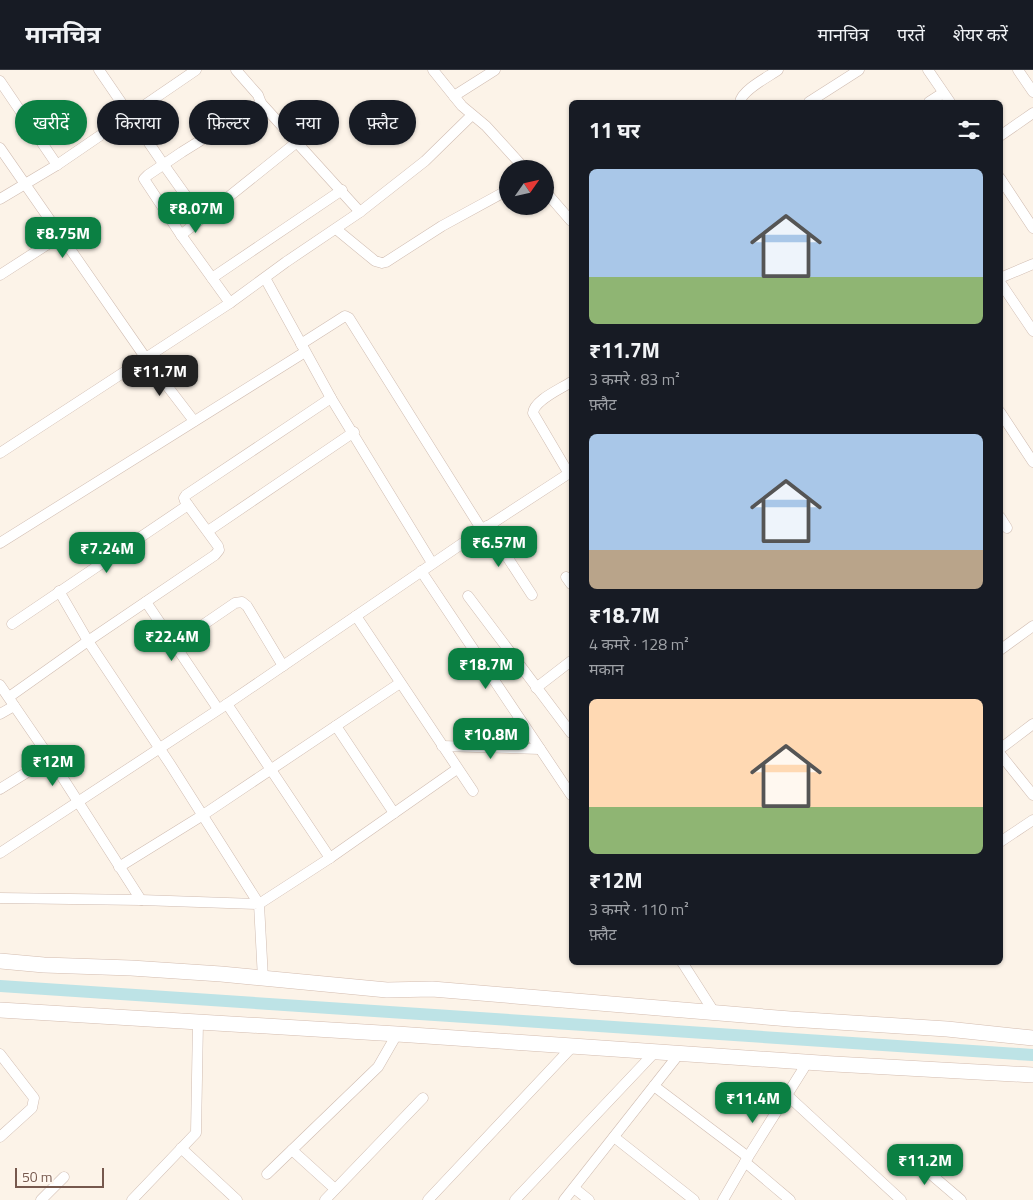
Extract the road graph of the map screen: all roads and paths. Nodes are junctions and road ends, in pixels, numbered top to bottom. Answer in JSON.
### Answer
{"nodes":[{"id":1,"x":99,"y":70,"type":"edge"},
{"id":2,"x":196,"y":70,"type":"edge"},
{"id":3,"x":236,"y":70,"type":"edge"},
{"id":4,"x":433,"y":70,"type":"edge"},
{"id":5,"x":495,"y":70,"type":"edge"},
{"id":6,"x":778,"y":70,"type":"edge"},
{"id":7,"x":859,"y":70,"type":"edge"},
{"id":8,"x":928,"y":70,"type":"edge"},
{"id":9,"x":1018,"y":70,"type":"edge"},
{"id":10,"x":0,"y":81,"type":"edge"},
{"id":11,"x":1033,"y":92,"type":"edge"},
{"id":12,"x":943,"y":93,"type":"junction"},
{"id":13,"x":454,"y":96,"type":"junction"},
{"id":14,"x":119,"y":100,"type":"edge"},
{"id":15,"x":153,"y":100,"type":"edge"},
{"id":16,"x":260,"y":100,"type":"edge"},
{"id":17,"x":740,"y":100,"type":"edge"},
{"id":18,"x":812,"y":100,"type":"edge"},
{"id":19,"x":932,"y":100,"type":"edge"},
{"id":20,"x":948,"y":100,"type":"edge"},
{"id":21,"x":268,"y":110,"type":"edge"},
{"id":22,"x":1033,"y":113,"type":"edge"},
{"id":23,"x":472,"y":115,"type":"junction"},
{"id":24,"x":278,"y":121,"type":"edge"},
{"id":25,"x":1003,"y":134,"type":"edge"},
{"id":26,"x":97,"y":138,"type":"edge"},
{"id":27,"x":150,"y":145,"type":"edge"},
{"id":28,"x":193,"y":145,"type":"edge"},
{"id":29,"x":294,"y":145,"type":"edge"},
{"id":30,"x":301,"y":145,"type":"edge"},
{"id":31,"x":0,"y":148,"type":"edge"},
{"id":32,"x":517,"y":160,"type":"edge"},
{"id":33,"x":57,"y":165,"type":"junction"},
{"id":34,"x":164,"y":165,"type":"junction"},
{"id":35,"x":25,"y":183,"type":"junction"},
{"id":36,"x":1003,"y":183,"type":"edge"},
{"id":37,"x":342,"y":190,"type":"junction"},
{"id":38,"x":499,"y":195,"type":"edge"},
{"id":39,"x":186,"y":196,"type":"dead end"},
{"id":40,"x":0,"y":199,"type":"edge"},
{"id":41,"x":554,"y":201,"type":"edge"},
{"id":42,"x":360,"y":212,"type":"junction"},
{"id":43,"x":569,"y":219,"type":"edge"},
{"id":44,"x":1033,"y":228,"type":"edge"},
{"id":45,"x":336,"y":229,"type":"junction"},
{"id":46,"x":62,"y":235,"type":"junction"},
{"id":47,"x":181,"y":235,"type":"junction"},
{"id":48,"x":1033,"y":264,"type":"edge"},
{"id":49,"x":0,"y":275,"type":"edge"},
{"id":50,"x":1003,"y":277,"type":"edge"},
{"id":51,"x":212,"y":278,"type":"junction"},
{"id":52,"x":265,"y":278,"type":"junction"},
{"id":53,"x":1003,"y":286,"type":"edge"},
{"id":54,"x":230,"y":303,"type":"junction"},
{"id":55,"x":1033,"y":331,"type":"edge"},
{"id":56,"x":303,"y":348,"type":"junction"},
{"id":57,"x":146,"y":357,"type":"junction"},
{"id":58,"x":569,"y":383,"type":"edge"},
{"id":59,"x":332,"y":398,"type":"junction"},
{"id":60,"x":1003,"y":417,"type":"edge"},
{"id":61,"x":194,"y":421,"type":"junction"},
{"id":62,"x":354,"y":432,"type":"junction"},
{"id":63,"x":0,"y":453,"type":"edge"},
{"id":64,"x":1033,"y":462,"type":"edge"},
{"id":65,"x":569,"y":471,"type":"edge"},
{"id":66,"x":569,"y":474,"type":"edge"},
{"id":67,"x":188,"y":505,"type":"junction"},
{"id":68,"x":1003,"y":521,"type":"edge"},
{"id":69,"x":484,"y":528,"type":"junction"},
{"id":70,"x":1008,"y":528,"type":"dead end"},
{"id":71,"x":208,"y":531,"type":"junction"},
{"id":72,"x":0,"y":543,"type":"edge"},
{"id":73,"x":432,"y":563,"type":"junction"},
{"id":74,"x":421,"y":570,"type":"junction"},
{"id":75,"x":59,"y":591,"type":"junction"},
{"id":76,"x":532,"y":595,"type":"dead end"},
{"id":77,"x":468,"y":596,"type":"dead end"},
{"id":78,"x":146,"y":602,"type":"junction"},
{"id":79,"x":356,"y":616,"type":"junction"},
{"id":80,"x":12,"y":624,"type":"dead end"},
{"id":81,"x":1033,"y":626,"type":"edge"},
{"id":82,"x":88,"y":641,"type":"junction"},
{"id":83,"x":175,"y":644,"type":"junction"},
{"id":84,"x":1003,"y":648,"type":"edge"},
{"id":85,"x":569,"y":663,"type":"edge"},
{"id":86,"x":282,"y":666,"type":"junction"},
{"id":87,"x":400,"y":683,"type":"junction"},
{"id":88,"x":0,"y":685,"type":"edge"},
{"id":89,"x":536,"y":688,"type":"junction"},
{"id":90,"x":11,"y":701,"type":"junction"},
{"id":91,"x":223,"y":706,"type":"junction"},
{"id":92,"x":0,"y":714,"type":"edge"},
{"id":93,"x":1033,"y":724,"type":"edge"},
{"id":94,"x":336,"y":726,"type":"junction"},
{"id":95,"x":569,"y":730,"type":"edge"},
{"id":96,"x":442,"y":746,"type":"junction"},
{"id":97,"x":1003,"y":747,"type":"edge"},
{"id":98,"x":159,"y":748,"type":"junction"},
{"id":99,"x":540,"y":749,"type":"junction"},
{"id":100,"x":50,"y":758,"type":"junction"},
{"id":101,"x":1003,"y":758,"type":"edge"},
{"id":102,"x":457,"y":769,"type":"junction"},
{"id":103,"x":271,"y":770,"type":"junction"},
{"id":104,"x":0,"y":789,"type":"edge"},
{"id":105,"x":473,"y":791,"type":"dead end"},
{"id":106,"x":569,"y":792,"type":"edge"},
{"id":107,"x":1033,"y":795,"type":"edge"},
{"id":108,"x":77,"y":802,"type":"junction"},
{"id":109,"x":394,"y":814,"type":"junction"},
{"id":110,"x":202,"y":815,"type":"junction"},
{"id":111,"x":1033,"y":820,"type":"edge"},
{"id":112,"x":1003,"y":840,"type":"edge"},
{"id":113,"x":0,"y":853,"type":"edge"},
{"id":114,"x":330,"y":858,"type":"junction"},
{"id":115,"x":119,"y":867,"type":"junction"},
{"id":116,"x":0,"y":898,"type":"edge"},
{"id":117,"x":141,"y":900,"type":"junction"},
{"id":118,"x":259,"y":904,"type":"junction"},
{"id":119,"x":0,"y":961,"type":"edge"},
{"id":120,"x":684,"y":965,"type":"edge"},
{"id":121,"x":263,"y":979,"type":"junction"},
{"id":122,"x":0,"y":1010,"type":"edge"},
{"id":123,"x":714,"y":1012,"type":"junction"},
{"id":124,"x":198,"y":1022,"type":"junction"},
{"id":125,"x":397,"y":1034,"type":"junction"},
{"id":126,"x":1033,"y":1038,"type":"edge"},
{"id":127,"x":572,"y":1046,"type":"junction"},
{"id":128,"x":655,"y":1052,"type":"junction"},
{"id":129,"x":0,"y":1054,"type":"edge"},
{"id":130,"x":679,"y":1054,"type":"junction"},
{"id":131,"x":807,"y":1062,"type":"junction"},
{"id":132,"x":1033,"y":1075,"type":"edge"},
{"id":133,"x":654,"y":1086,"type":"junction"},
{"id":134,"x":787,"y":1095,"type":"junction"},
{"id":135,"x":423,"y":1098,"type":"dead end"},
{"id":136,"x":0,"y":1137,"type":"edge"},
{"id":137,"x":614,"y":1137,"type":"junction"},
{"id":138,"x":181,"y":1148,"type":"junction"},
{"id":139,"x":292,"y":1150,"type":"junction"},
{"id":140,"x":906,"y":1153,"type":"dead end"},
{"id":141,"x":746,"y":1159,"type":"junction"},
{"id":142,"x":267,"y":1174,"type":"dead end"},
{"id":143,"x":64,"y":1177,"type":"dead end"},
{"id":144,"x":574,"y":1188,"type":"junction"},
{"id":145,"x":335,"y":1189,"type":"junction"},
{"id":146,"x":233,"y":1198,"type":"edge"},
{"id":147,"x":897,"y":1199,"type":"edge"},
{"id":148,"x":42,"y":1200,"type":"edge"},
{"id":149,"x":132,"y":1200,"type":"edge"},
{"id":150,"x":325,"y":1200,"type":"edge"},
{"id":151,"x":428,"y":1200,"type":"edge"},
{"id":152,"x":516,"y":1200,"type":"edge"},
{"id":153,"x":564,"y":1200,"type":"edge"},
{"id":154,"x":589,"y":1200,"type":"edge"},
{"id":155,"x":694,"y":1200,"type":"edge"},
{"id":156,"x":723,"y":1200,"type":"edge"},
{"id":157,"x":790,"y":1200,"type":"edge"},
{"id":158,"x":961,"y":1200,"type":"edge"}],
"edges":[{"from":1,"to":14,"type":"street"},
{"from":2,"to":15,"type":"street"},
{"from":3,"to":16,"type":"street"},
{"from":4,"to":13,"type":"street"},
{"from":5,"to":13,"type":"street"},
{"from":6,"to":17,"type":"street"},
{"from":7,"to":18,"type":"street"},
{"from":8,"to":12,"type":"street"},
{"from":9,"to":11,"type":"street"},
{"from":10,"to":33,"type":"street"},
{"from":12,"to":19,"type":"street"},
{"from":12,"to":20,"type":"street"},
{"from":13,"to":23,"type":"street"},
{"from":21,"to":24,"type":"street"},
{"from":22,"to":25,"type":"street"},
{"from":23,"to":32,"type":"street"},
{"from":23,"to":42,"type":"street"},
{"from":26,"to":33,"type":"street"},
{"from":27,"to":34,"type":"street"},
{"from":28,"to":34,"type":"street"},
{"from":29,"to":47,"type":"street"},
{"from":30,"to":37,"type":"street"},
{"from":31,"to":35,"type":"street"},
{"from":33,"to":35,"type":"street"},
{"from":34,"to":39,"type":"street"},
{"from":34,"to":47,"type":"street"},
{"from":35,"to":40,"type":"street"},
{"from":35,"to":46,"type":"street"},
{"from":36,"to":44,"type":"street"},
{"from":37,"to":42,"type":"street"},
{"from":37,"to":51,"type":"street"},
{"from":38,"to":45,"type":"street"},
{"from":41,"to":43,"type":"street"},
{"from":42,"to":45,"type":"street"},
{"from":45,"to":52,"type":"street"},
{"from":46,"to":49,"type":"street"},
{"from":46,"to":57,"type":"street"},
{"from":47,"to":51,"type":"street"},
{"from":48,"to":50,"type":"street"},
{"from":51,"to":54,"type":"street"},
{"from":52,"to":54,"type":"street"},
{"from":52,"to":56,"type":"street"},
{"from":53,"to":55,"type":"street"},
{"from":54,"to":57,"type":"street"},
{"from":56,"to":59,"type":"street"},
{"from":56,"to":61,"type":"street"},
{"from":56,"to":69,"type":"street"},
{"from":57,"to":61,"type":"street"},
{"from":57,"to":63,"type":"street"},
{"from":58,"to":65,"type":"street"},
{"from":59,"to":62,"type":"street"},
{"from":59,"to":67,"type":"street"},
{"from":60,"to":64,"type":"street"},
{"from":61,"to":72,"type":"street"},
{"from":62,"to":71,"type":"street"},
{"from":62,"to":73,"type":"street"},
{"from":66,"to":69,"type":"street"},
{"from":67,"to":71,"type":"street"},
{"from":67,"to":75,"type":"street"},
{"from":68,"to":70,"type":"street"},
{"from":69,"to":73,"type":"street"},
{"from":69,"to":76,"type":"street"},
{"from":71,"to":78,"type":"street"},
{"from":73,"to":74,"type":"street"},
{"from":74,"to":79,"type":"street"},
{"from":74,"to":99,"type":"street"},
{"from":75,"to":80,"type":"street"},
{"from":75,"to":82,"type":"street"},
{"from":77,"to":89,"type":"street"},
{"from":78,"to":82,"type":"street"},
{"from":78,"to":83,"type":"street"},
{"from":79,"to":86,"type":"street"},
{"from":79,"to":87,"type":"street"},
{"from":81,"to":84,"type":"street"},
{"from":82,"to":90,"type":"street"},
{"from":82,"to":98,"type":"street"},
{"from":83,"to":86,"type":"street"},
{"from":83,"to":91,"type":"street"},
{"from":85,"to":89,"type":"street"},
{"from":86,"to":91,"type":"street"},
{"from":87,"to":94,"type":"street"},
{"from":87,"to":96,"type":"street"},
{"from":88,"to":90,"type":"street"},
{"from":89,"to":95,"type":"street"},
{"from":90,"to":92,"type":"street"},
{"from":90,"to":100,"type":"street"},
{"from":91,"to":98,"type":"street"},
{"from":91,"to":103,"type":"street"},
{"from":93,"to":97,"type":"street"},
{"from":94,"to":103,"type":"street"},
{"from":94,"to":109,"type":"street"},
{"from":96,"to":99,"type":"street"},
{"from":96,"to":102,"type":"street"},
{"from":98,"to":108,"type":"street"},
{"from":98,"to":110,"type":"street"},
{"from":99,"to":106,"type":"street"},
{"from":100,"to":104,"type":"street"},
{"from":100,"to":108,"type":"street"},
{"from":101,"to":107,"type":"street"},
{"from":102,"to":105,"type":"street"},
{"from":102,"to":109,"type":"street"},
{"from":103,"to":110,"type":"street"},
{"from":103,"to":114,"type":"street"},
{"from":108,"to":113,"type":"street"},
{"from":108,"to":115,"type":"street"},
{"from":109,"to":114,"type":"street"},
{"from":110,"to":115,"type":"street"},
{"from":110,"to":118,"type":"street"},
{"from":111,"to":112,"type":"street"},
{"from":114,"to":118,"type":"street"},
{"from":115,"to":117,"type":"street"},
{"from":116,"to":117,"type":"street"},
{"from":117,"to":118,"type":"street"},
{"from":118,"to":121,"type":"street"},
{"from":119,"to":121,"type":"street"},
{"from":120,"to":123,"type":"street"},
{"from":121,"to":123,"type":"street"},
{"from":122,"to":124,"type":"street"},
{"from":123,"to":126,"type":"street"},
{"from":124,"to":125,"type":"street"},
{"from":124,"to":138,"type":"street"},
{"from":125,"to":127,"type":"street"},
{"from":125,"to":139,"type":"street"},
{"from":127,"to":128,"type":"street"},
{"from":127,"to":151,"type":"street"},
{"from":128,"to":130,"type":"street"},
{"from":128,"to":152,"type":"street"},
{"from":129,"to":136,"type":"street"},
{"from":130,"to":131,"type":"street"},
{"from":130,"to":133,"type":"street"},
{"from":131,"to":132,"type":"street"},
{"from":131,"to":134,"type":"street"},
{"from":133,"to":137,"type":"street"},
{"from":133,"to":141,"type":"street"},
{"from":134,"to":141,"type":"street"},
{"from":134,"to":147,"type":"street"},
{"from":135,"to":145,"type":"street"},
{"from":137,"to":144,"type":"street"},
{"from":137,"to":155,"type":"street"},
{"from":138,"to":146,"type":"street"},
{"from":138,"to":149,"type":"street"},
{"from":139,"to":142,"type":"street"},
{"from":139,"to":145,"type":"street"},
{"from":140,"to":158,"type":"street"},
{"from":141,"to":156,"type":"street"},
{"from":141,"to":157,"type":"street"},
{"from":143,"to":148,"type":"street"},
{"from":144,"to":153,"type":"street"},
{"from":144,"to":154,"type":"street"},
{"from":145,"to":150,"type":"street"}]}
